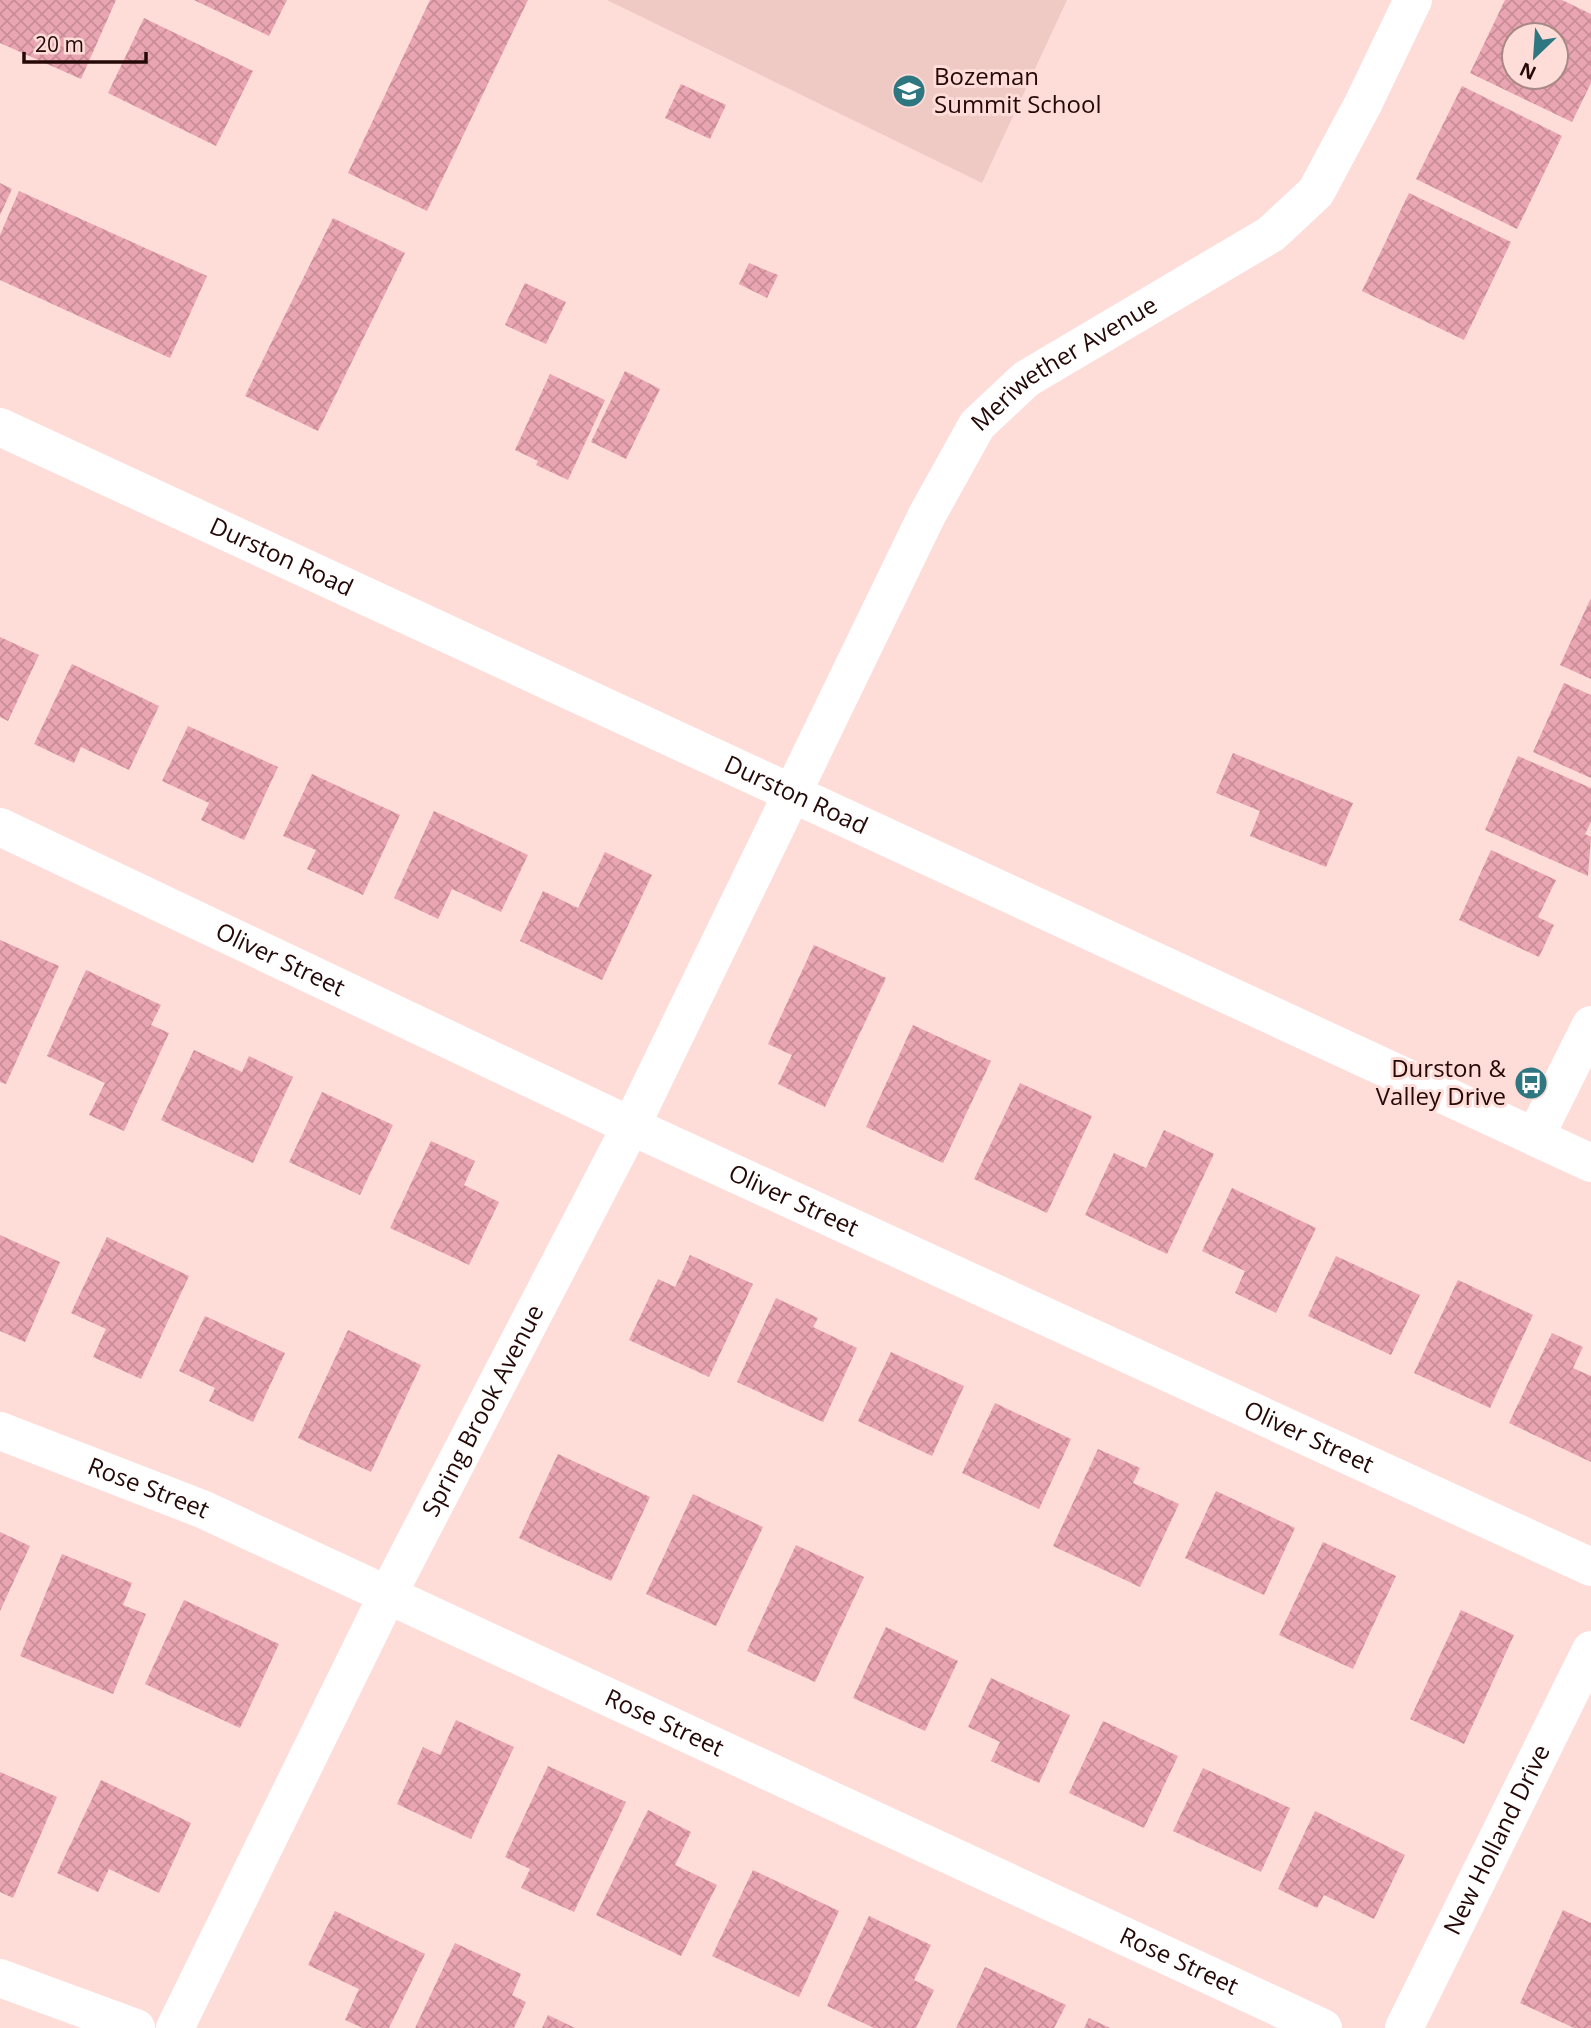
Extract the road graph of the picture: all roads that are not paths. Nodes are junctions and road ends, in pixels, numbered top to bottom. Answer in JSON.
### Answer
{"nodes":[{"id":1,"x":1413,"y":0,"type":"edge"},
{"id":2,"x":0,"y":427,"type":"edge"},
{"id":3,"x":793,"y":795,"type":"junction"},
{"id":4,"x":0,"y":827,"type":"edge"},
{"id":5,"x":1591,"y":1025,"type":"edge"},
{"id":6,"x":631,"y":1126,"type":"junction"},
{"id":7,"x":1535,"y":1137,"type":"junction"},
{"id":8,"x":1591,"y":1163,"type":"edge"},
{"id":9,"x":0,"y":1431,"type":"edge"},
{"id":10,"x":1591,"y":1567,"type":"edge"},
{"id":11,"x":388,"y":1594,"type":"junction"},
{"id":12,"x":1591,"y":1650,"type":"edge"},
{"id":13,"x":0,"y":1978,"type":"edge"},
{"id":14,"x":136,"y":2028,"type":"edge"},
{"id":15,"x":175,"y":2028,"type":"edge"},
{"id":16,"x":1323,"y":2028,"type":"edge"},
{"id":17,"x":1404,"y":2028,"type":"edge"}],
"edges":[{"from":1,"to":3,"type":"street","name":"Meriwether Avenue"},
{"from":2,"to":3,"type":"street","name":"Durston Road"},
{"from":3,"to":6,"type":"street","name":"Spring Brook Avenue"},
{"from":3,"to":7,"type":"street","name":"Durston Road"},
{"from":4,"to":6,"type":"street","name":"Oliver Street"},
{"from":5,"to":7,"type":"street"},
{"from":6,"to":10,"type":"street","name":"Oliver Street"},
{"from":6,"to":11,"type":"street","name":"Spring Brook Avenue"},
{"from":7,"to":8,"type":"street","name":"Durston Road"},
{"from":9,"to":11,"type":"street","name":"Rose Street"},
{"from":11,"to":15,"type":"street","name":"Spring Brook Avenue"},
{"from":11,"to":16,"type":"street","name":"Rose Street"},
{"from":12,"to":17,"type":"street","name":"New Holland Drive"},
{"from":13,"to":14,"type":"street"}]}
